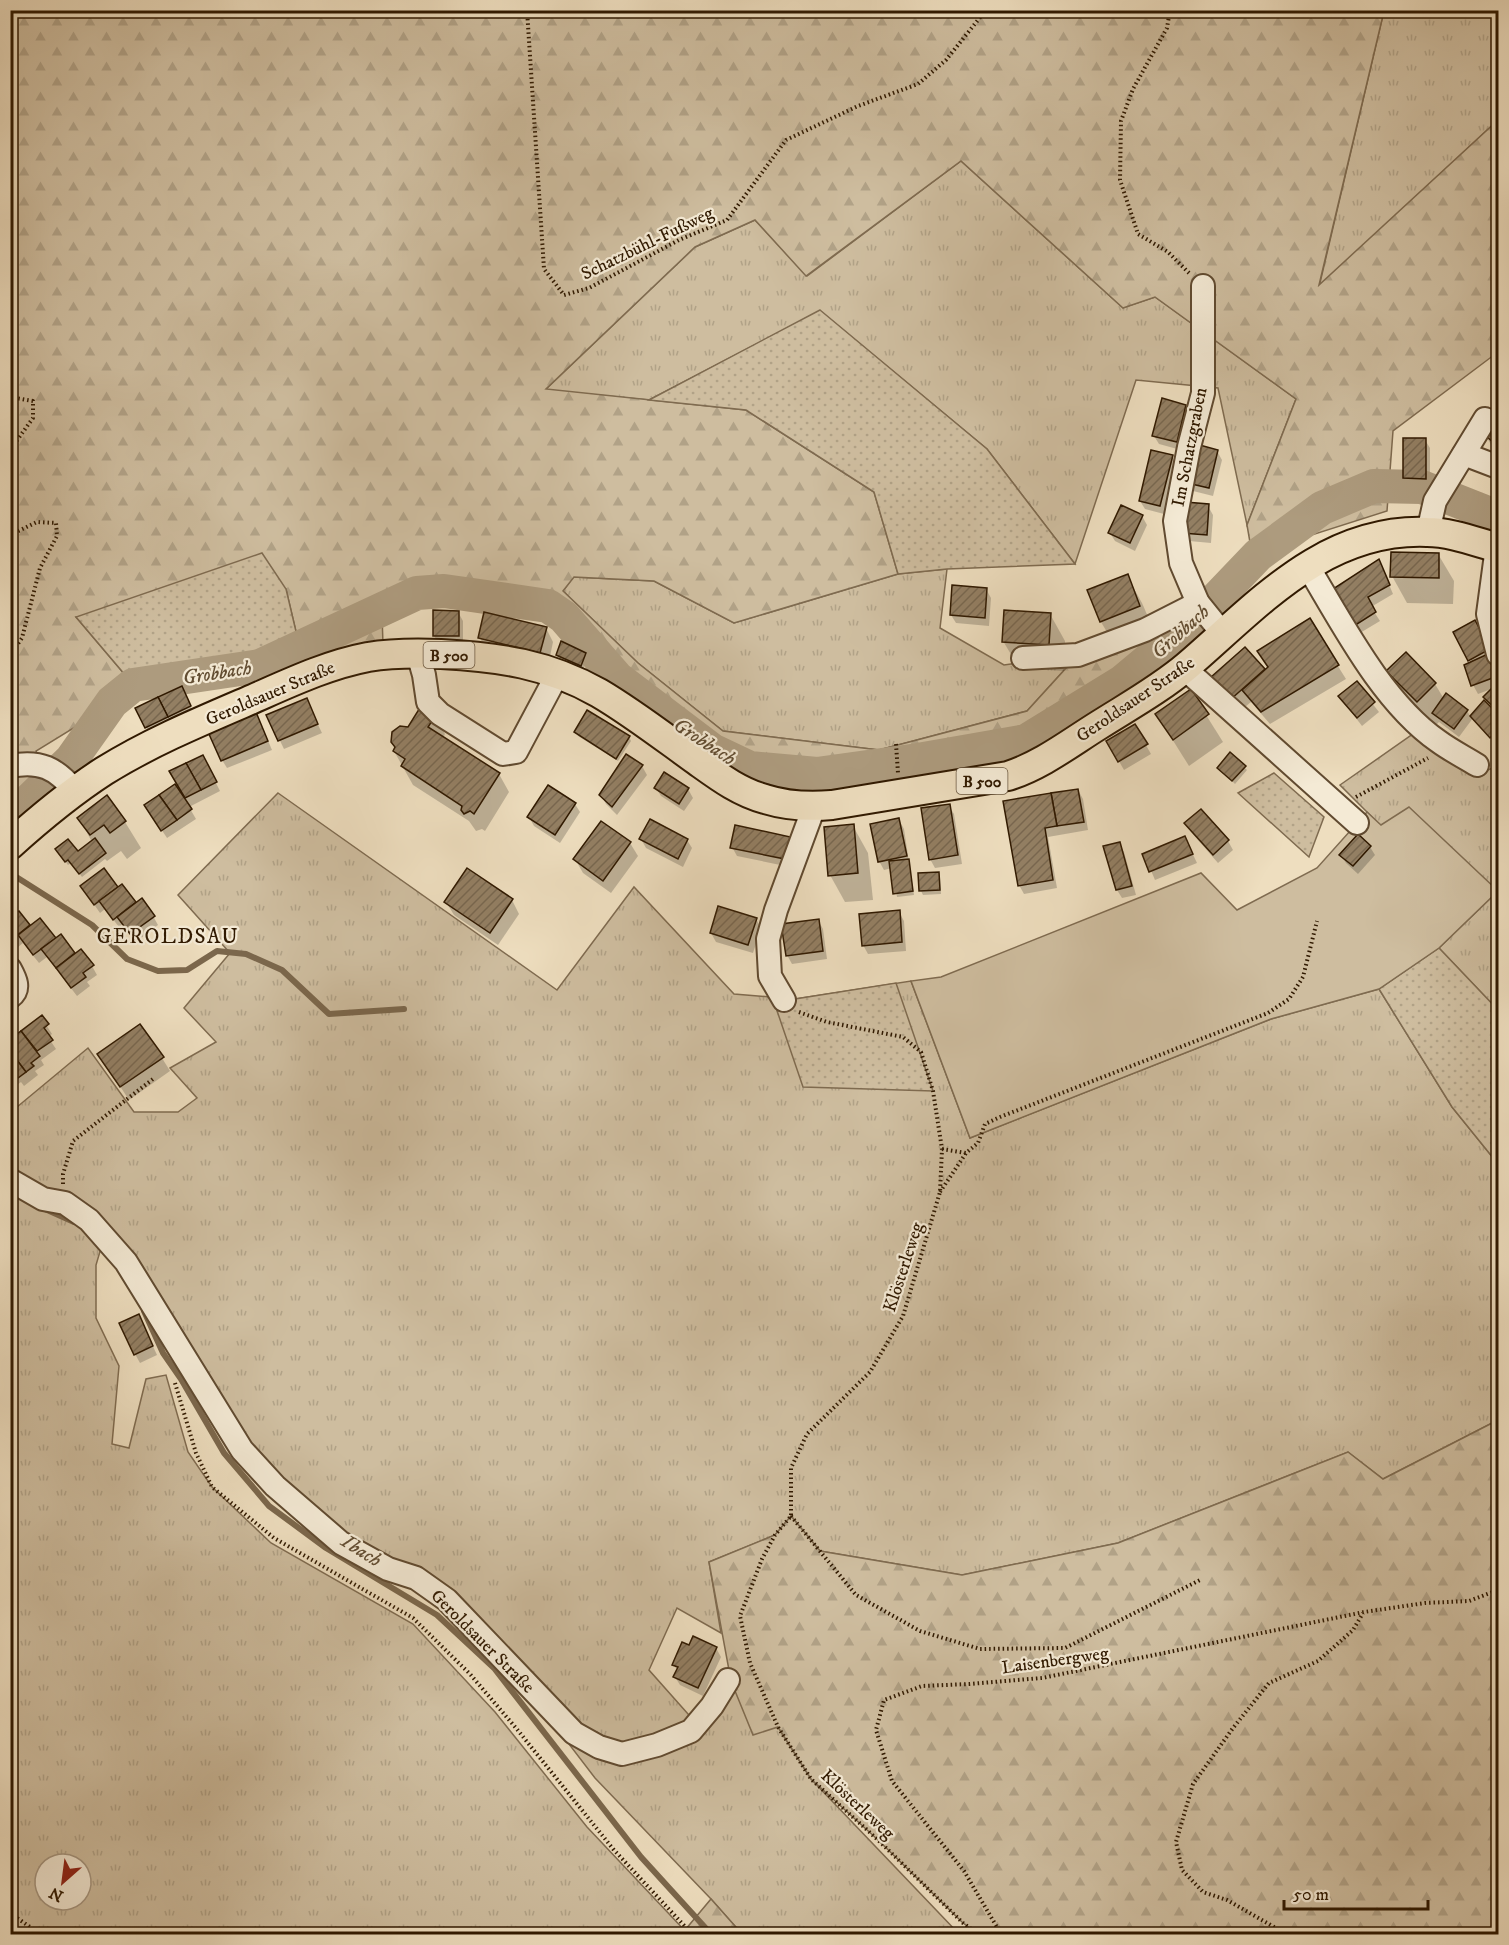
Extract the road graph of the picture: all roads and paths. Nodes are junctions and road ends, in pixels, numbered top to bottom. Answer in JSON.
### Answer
{"nodes":[{"id":1,"x":527,"y":10,"type":"edge"},
{"id":2,"x":986,"y":10,"type":"edge"},
{"id":3,"x":1170,"y":10,"type":"edge"},
{"id":4,"x":1203,"y":286,"type":"joint"},
{"id":5,"x":10,"y":401,"type":"edge"},
{"id":6,"x":1485,"y":419,"type":"dead end"},
{"id":7,"x":10,"y":450,"type":"edge"},
{"id":8,"x":1464,"y":454,"type":"junction"},
{"id":9,"x":1498,"y":467,"type":"edge"},
{"id":10,"x":1428,"y":532,"type":"junction"},
{"id":11,"x":10,"y":535,"type":"edge"},
{"id":12,"x":1498,"y":548,"type":"edge"},
{"id":13,"x":1307,"y":566,"type":"junction"},
{"id":14,"x":1198,"y":603,"type":"junction"},
{"id":15,"x":1218,"y":628,"type":"junction"},
{"id":16,"x":418,"y":654,"type":"junction"},
{"id":17,"x":1498,"y":654,"type":"edge"},
{"id":18,"x":10,"y":656,"type":"edge"},
{"id":19,"x":1023,"y":658,"type":"dead end"},
{"id":20,"x":1185,"y":668,"type":"junction"},
{"id":21,"x":558,"y":673,"type":"junction"},
{"id":22,"x":1437,"y":740,"type":"junction"},
{"id":23,"x":896,"y":744,"type":"dead end"},
{"id":24,"x":1477,"y":765,"type":"dead end"},
{"id":25,"x":10,"y":766,"type":"edge"},
{"id":26,"x":898,"y":771,"type":"dead end"},
{"id":27,"x":69,"y":784,"type":"junction"},
{"id":28,"x":814,"y":807,"type":"junction"},
{"id":29,"x":1351,"y":818,"type":"joint"},
{"id":30,"x":10,"y":845,"type":"edge"},
{"id":31,"x":1317,"y":921,"type":"dead end"},
{"id":32,"x":10,"y":969,"type":"edge"},
{"id":33,"x":10,"y":997,"type":"edge"},
{"id":34,"x":784,"y":1000,"type":"joint"},
{"id":35,"x":153,"y":1079,"type":"dead end"},
{"id":36,"x":942,"y":1149,"type":"junction"},
{"id":37,"x":966,"y":1153,"type":"junction"},
{"id":38,"x":10,"y":1180,"type":"edge"},
{"id":39,"x":940,"y":1192,"type":"junction"},
{"id":40,"x":65,"y":1203,"type":"junction"},
{"id":41,"x":175,"y":1383,"type":"dead end"},
{"id":42,"x":791,"y":1516,"type":"junction"},
{"id":43,"x":1200,"y":1580,"type":"dead end"},
{"id":44,"x":1498,"y":1590,"type":"edge"},
{"id":45,"x":1364,"y":1612,"type":"junction"},
{"id":46,"x":728,"y":1680,"type":"dead end"},
{"id":47,"x":10,"y":1913,"type":"edge"},
{"id":48,"x":39,"y":1935,"type":"edge"},
{"id":49,"x":692,"y":1935,"type":"edge"},
{"id":50,"x":978,"y":1935,"type":"edge"},
{"id":51,"x":1001,"y":1935,"type":"edge"},
{"id":52,"x":1280,"y":1935,"type":"edge"}],
"edges":[{"from":1,"to":2,"type":"path","name":"Schatzbühl-Fußweg"},
{"from":3,"to":4,"type":"path"},
{"from":4,"to":14,"type":"street","name":"Im Schatzgraben"},
{"from":5,"to":7,"type":"path"},
{"from":6,"to":8,"type":"street"},
{"from":8,"to":9,"type":"street"},
{"from":8,"to":10,"type":"street"},
{"from":10,"to":12,"type":"main road","name":"Geroldsauer Straße","number":"B 500"},
{"from":10,"to":13,"type":"main road","name":"Geroldsauer Straße","number":"B 500"},
{"from":11,"to":18,"type":"path"},
{"from":12,"to":17,"type":"street"},
{"from":13,"to":15,"type":"main road","name":"Geroldsauer Straße","number":"B 500"},
{"from":13,"to":22,"type":"street"},
{"from":14,"to":15,"type":"street","name":"Im Schatzgraben"},
{"from":14,"to":19,"type":"street"},
{"from":15,"to":20,"type":"main road","name":"Geroldsauer Straße","number":"B 500"},
{"from":16,"to":21,"type":"main road","name":"Geroldsauer Straße","number":"B 500"},
{"from":16,"to":21,"type":"street"},
{"from":16,"to":27,"type":"main road","name":"Geroldsauer Straße","number":"B 500"},
{"from":20,"to":28,"type":"main road","name":"Geroldsauer Straße","number":"B 500"},
{"from":20,"to":29,"type":"street"},
{"from":21,"to":28,"type":"main road","name":"Geroldsauer Straße","number":"B 500"},
{"from":22,"to":24,"type":"street"},
{"from":22,"to":29,"type":"path"},
{"from":23,"to":26,"type":"path"},
{"from":25,"to":27,"type":"street"},
{"from":27,"to":30,"type":"main road","name":"Geroldsauer Straße","number":"B 500"},
{"from":28,"to":34,"type":"street"},
{"from":31,"to":37,"type":"path"},
{"from":32,"to":33,"type":"street"},
{"from":34,"to":36,"type":"path","name":"Klösterleweg"},
{"from":35,"to":40,"type":"path"},
{"from":36,"to":37,"type":"path"},
{"from":36,"to":39,"type":"path","name":"Klösterleweg"},
{"from":37,"to":39,"type":"path"},
{"from":38,"to":40,"type":"street","name":"Geroldsauer Straße"},
{"from":39,"to":42,"type":"path","name":"Klösterleweg"},
{"from":40,"to":46,"type":"street","name":"Geroldsauer Straße"},
{"from":41,"to":49,"type":"path"},
{"from":42,"to":43,"type":"path"},
{"from":42,"to":50,"type":"path","name":"Klösterleweg"},
{"from":44,"to":45,"type":"path","name":"Laisenbergweg"},
{"from":45,"to":51,"type":"path","name":"Laisenbergweg"},
{"from":45,"to":52,"type":"path"},
{"from":47,"to":48,"type":"path"}]}
